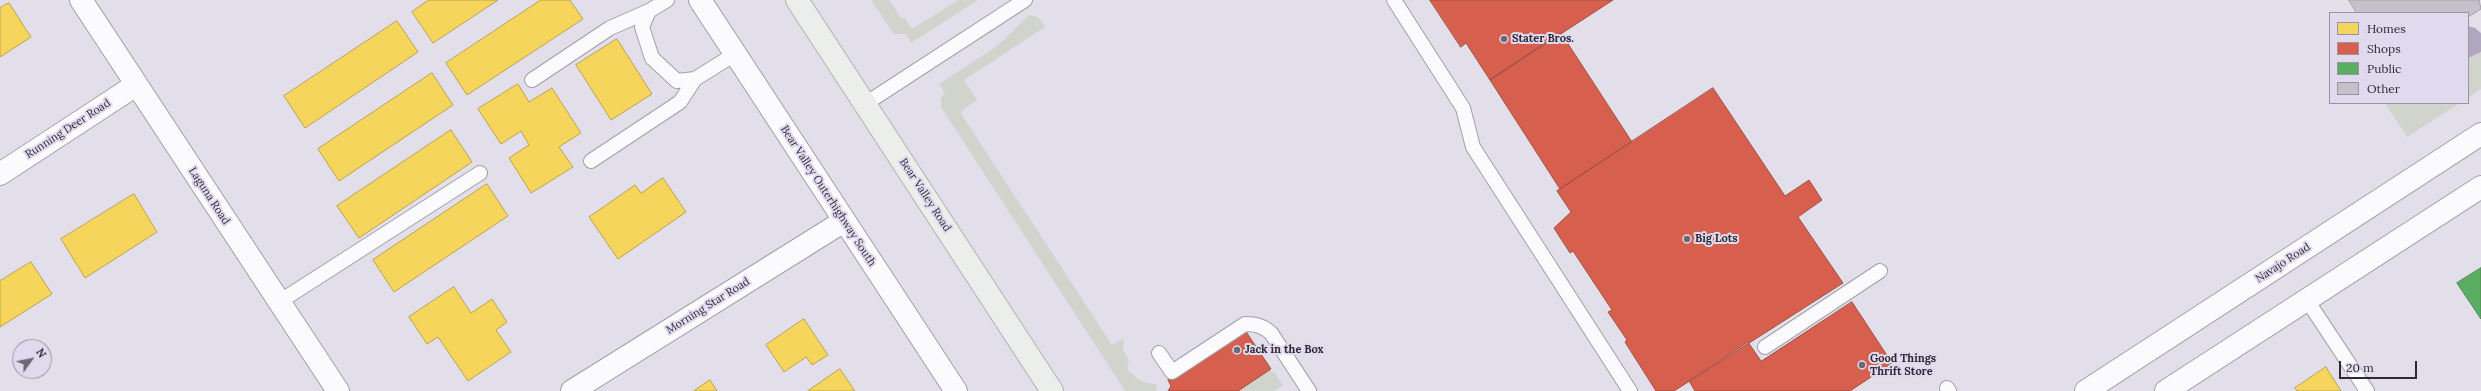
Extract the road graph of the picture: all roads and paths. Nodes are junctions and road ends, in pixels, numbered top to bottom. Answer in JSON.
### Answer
{"nodes":[{"id":1,"x":81,"y":0,"type":"edge"},
{"id":2,"x":666,"y":0,"type":"edge"},
{"id":3,"x":700,"y":0,"type":"edge"},
{"id":4,"x":797,"y":0,"type":"edge"},
{"id":5,"x":1025,"y":0,"type":"edge"},
{"id":6,"x":1394,"y":0,"type":"edge"},
{"id":7,"x":649,"y":11,"type":"junction"},
{"id":8,"x":735,"y":54,"type":"junction"},
{"id":9,"x":695,"y":79,"type":"junction"},
{"id":10,"x":532,"y":80,"type":"dead end"},
{"id":11,"x":136,"y":84,"type":"junction"},
{"id":12,"x":865,"y":104,"type":"junction"},
{"id":13,"x":2481,"y":134,"type":"edge"},
{"id":14,"x":591,"y":161,"type":"dead end"},
{"id":15,"x":480,"y":173,"type":"dead end"},
{"id":16,"x":0,"y":174,"type":"edge"},
{"id":17,"x":2481,"y":187,"type":"edge"},
{"id":18,"x":844,"y":220,"type":"junction"},
{"id":19,"x":1880,"y":270,"type":"dead end"},
{"id":20,"x":2307,"y":300,"type":"junction"},
{"id":21,"x":279,"y":302,"type":"junction"},
{"id":22,"x":1765,"y":348,"type":"dead end"},
{"id":23,"x":1159,"y":353,"type":"dead end"},
{"id":24,"x":338,"y":391,"type":"edge"},
{"id":25,"x":572,"y":391,"type":"edge"},
{"id":26,"x":956,"y":391,"type":"edge"},
{"id":27,"x":1052,"y":391,"type":"edge"},
{"id":28,"x":1309,"y":391,"type":"edge"},
{"id":29,"x":1630,"y":391,"type":"edge"},
{"id":30,"x":2086,"y":391,"type":"edge"},
{"id":31,"x":2166,"y":391,"type":"edge"},
{"id":32,"x":2366,"y":391,"type":"edge"}],
"edges":[{"from":1,"to":11,"type":"street","name":"Laguna Road"},
{"from":2,"to":7,"type":"lane"},
{"from":3,"to":8,"type":"street","name":"Bear Valley Outerhighway South"},
{"from":4,"to":12,"type":"main road","name":"Bear Valley Road"},
{"from":5,"to":12,"type":"lane"},
{"from":6,"to":29,"type":"lane"},
{"from":7,"to":9,"type":"lane"},
{"from":7,"to":10,"type":"lane"},
{"from":8,"to":9,"type":"lane"},
{"from":8,"to":18,"type":"street","name":"Bear Valley Outerhighway South"},
{"from":9,"to":14,"type":"lane"},
{"from":11,"to":16,"type":"street","name":"Running Deer Road"},
{"from":11,"to":21,"type":"street","name":"Laguna Road"},
{"from":12,"to":27,"type":"main road","name":"Bear Valley Road"},
{"from":13,"to":30,"type":"street","name":"Navajo Road"},
{"from":15,"to":21,"type":"lane"},
{"from":17,"to":20,"type":"street"},
{"from":18,"to":25,"type":"street","name":"Morning Star Road"},
{"from":18,"to":26,"type":"street","name":"Bear Valley Outerhighway South"},
{"from":19,"to":22,"type":"lane"},
{"from":20,"to":31,"type":"street"},
{"from":20,"to":32,"type":"lane"},
{"from":21,"to":24,"type":"street","name":"Laguna Road"},
{"from":23,"to":28,"type":"lane"}]}
